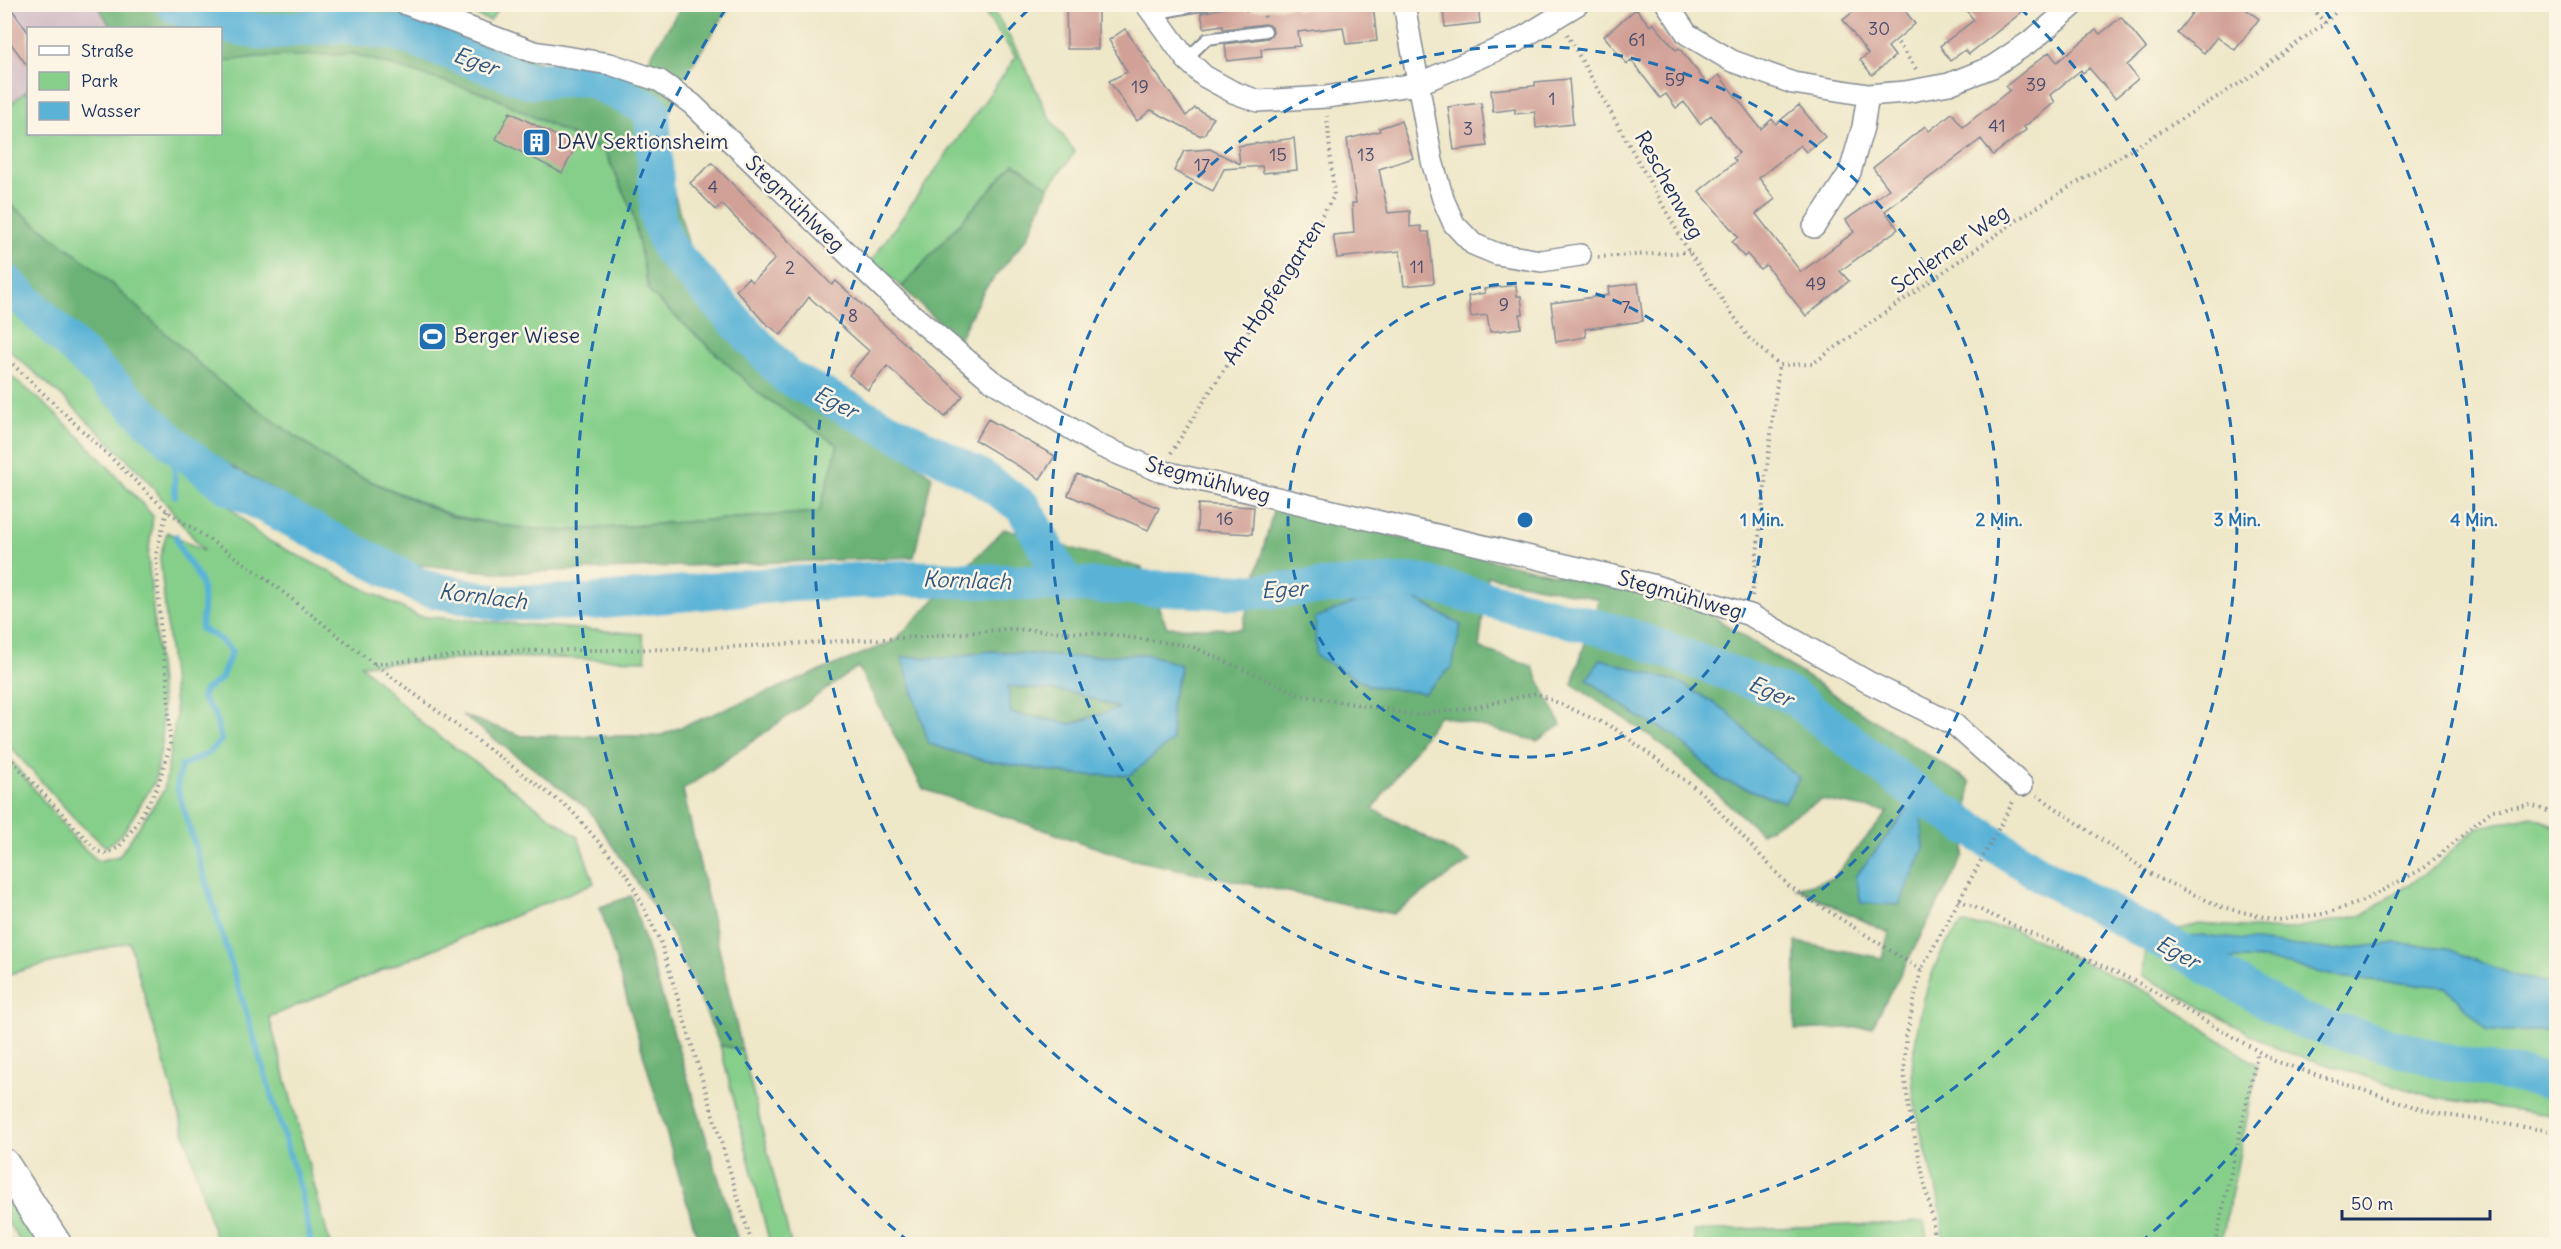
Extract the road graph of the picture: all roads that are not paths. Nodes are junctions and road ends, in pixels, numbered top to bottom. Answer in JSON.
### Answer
{"nodes":[{"id":1,"x":406,"y":4,"type":"edge"},
{"id":2,"x":1206,"y":4,"type":"edge"},
{"id":3,"x":1404,"y":4,"type":"edge"},
{"id":4,"x":1578,"y":4,"type":"edge"},
{"id":5,"x":1667,"y":4,"type":"edge"},
{"id":6,"x":2075,"y":4,"type":"edge"},
{"id":7,"x":1150,"y":9,"type":"edge"},
{"id":8,"x":1266,"y":31,"type":"dead end"},
{"id":9,"x":1186,"y":59,"type":"junction"},
{"id":10,"x":1418,"y":84,"type":"junction"},
{"id":11,"x":1868,"y":95,"type":"junction"},
{"id":12,"x":1814,"y":227,"type":"dead end"},
{"id":13,"x":1580,"y":255,"type":"road end"},
{"id":14,"x":2022,"y":784,"type":"road end"},
{"id":15,"x":4,"y":1164,"type":"edge"},
{"id":16,"x":56,"y":1245,"type":"edge"}],
"edges":[{"from":1,"to":14,"type":"street","name":"Stegmühlweg"},
{"from":2,"to":7,"type":"lane"},
{"from":3,"to":10,"type":"street"},
{"from":4,"to":10,"type":"street"},
{"from":5,"to":11,"type":"street"},
{"from":6,"to":11,"type":"street"},
{"from":7,"to":9,"type":"street"},
{"from":8,"to":9,"type":"lane"},
{"from":9,"to":10,"type":"street"},
{"from":10,"to":13,"type":"street"},
{"from":11,"to":12,"type":"street"},
{"from":15,"to":16,"type":"street"}]}
